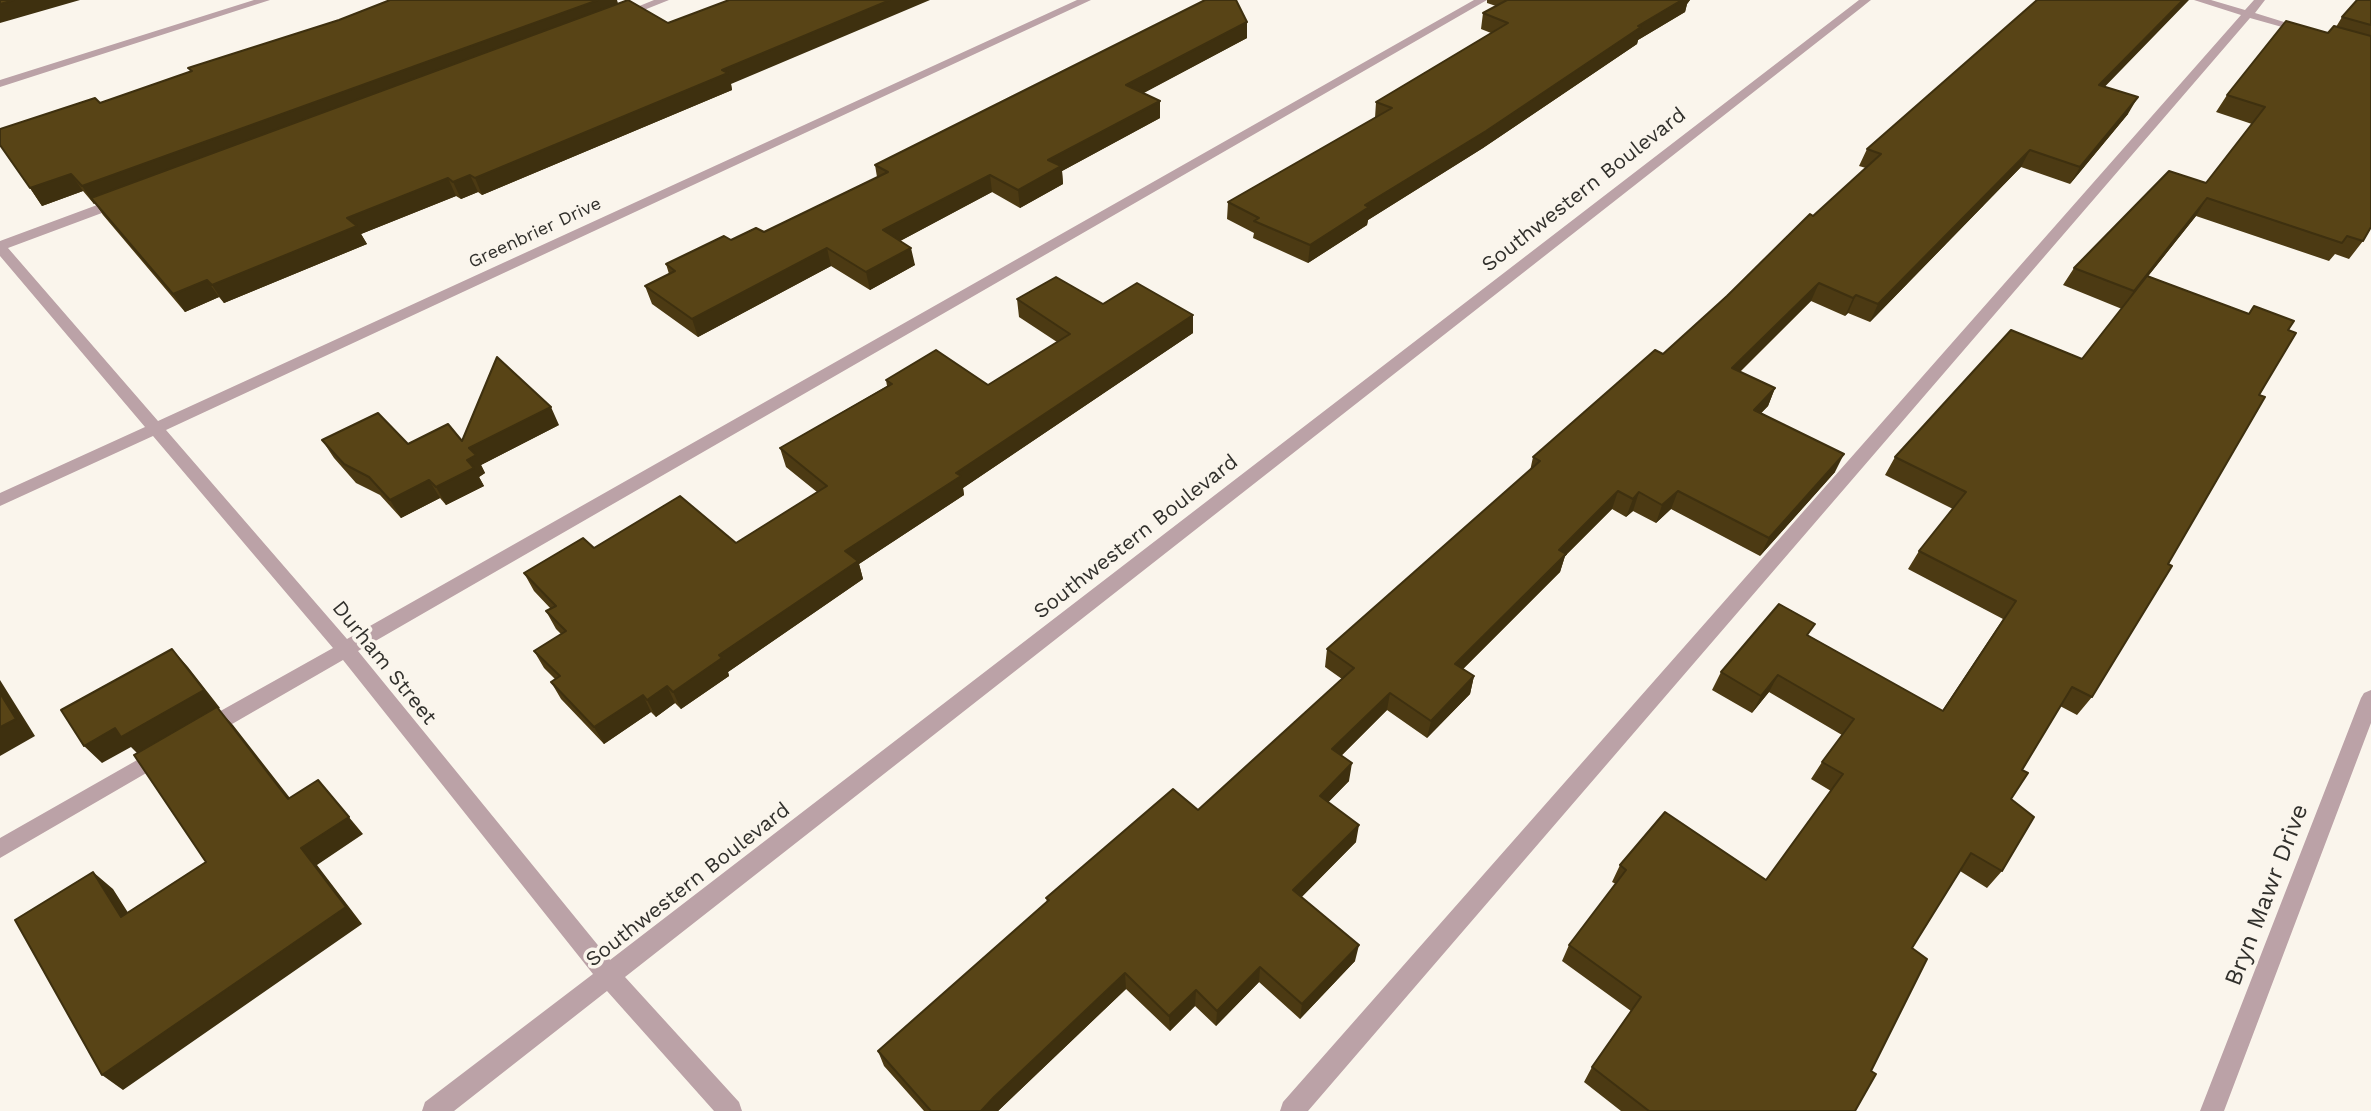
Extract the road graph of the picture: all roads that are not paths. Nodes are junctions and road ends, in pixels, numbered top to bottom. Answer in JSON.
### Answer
{"nodes":[{"id":1,"x":265,"y":0,"type":"edge"},
{"id":2,"x":664,"y":0,"type":"edge"},
{"id":3,"x":1086,"y":0,"type":"edge"},
{"id":4,"x":1482,"y":0,"type":"edge"},
{"id":5,"x":1866,"y":0,"type":"edge"},
{"id":6,"x":2199,"y":0,"type":"edge"},
{"id":7,"x":2254,"y":7,"type":"edge"},
{"id":8,"x":612,"y":19,"type":"edge"},
{"id":9,"x":2325,"y":37,"type":"edge"},
{"id":10,"x":0,"y":84,"type":"edge"},
{"id":11,"x":130,"y":198,"type":"edge"},
{"id":12,"x":2,"y":253,"type":"edge"},
{"id":13,"x":154,"y":429,"type":"junction"},
{"id":14,"x":0,"y":500,"type":"edge"},
{"id":15,"x":344,"y":648,"type":"junction"},
{"id":16,"x":2371,"y":698,"type":"edge"},
{"id":17,"x":0,"y":849,"type":"edge"},
{"id":18,"x":608,"y":975,"type":"junction"},
{"id":19,"x":434,"y":1111,"type":"edge"},
{"id":20,"x":730,"y":1111,"type":"edge"},
{"id":21,"x":1292,"y":1111,"type":"edge"},
{"id":22,"x":2212,"y":1111,"type":"edge"}],
"edges":[{"from":1,"to":10,"type":"street"},
{"from":2,"to":8,"type":"street"},
{"from":3,"to":13,"type":"street","name":"Greenbrier Drive"},
{"from":4,"to":15,"type":"street"},
{"from":5,"to":18,"type":"street","name":"Southwestern Boulevard"},
{"from":6,"to":7,"type":"street"},
{"from":7,"to":9,"type":"street"},
{"from":7,"to":21,"type":"street"},
{"from":11,"to":12,"type":"street"},
{"from":12,"to":13,"type":"street","name":"Durham Street"},
{"from":13,"to":14,"type":"street","name":"Greenbrier Drive"},
{"from":13,"to":15,"type":"street","name":"Durham Street"},
{"from":15,"to":17,"type":"street"},
{"from":15,"to":18,"type":"street","name":"Durham Street"},
{"from":16,"to":22,"type":"street","name":"Bryn Mawr Drive"},
{"from":18,"to":19,"type":"street","name":"Southwestern Boulevard"},
{"from":18,"to":20,"type":"street","name":"Durham Street"}]}
